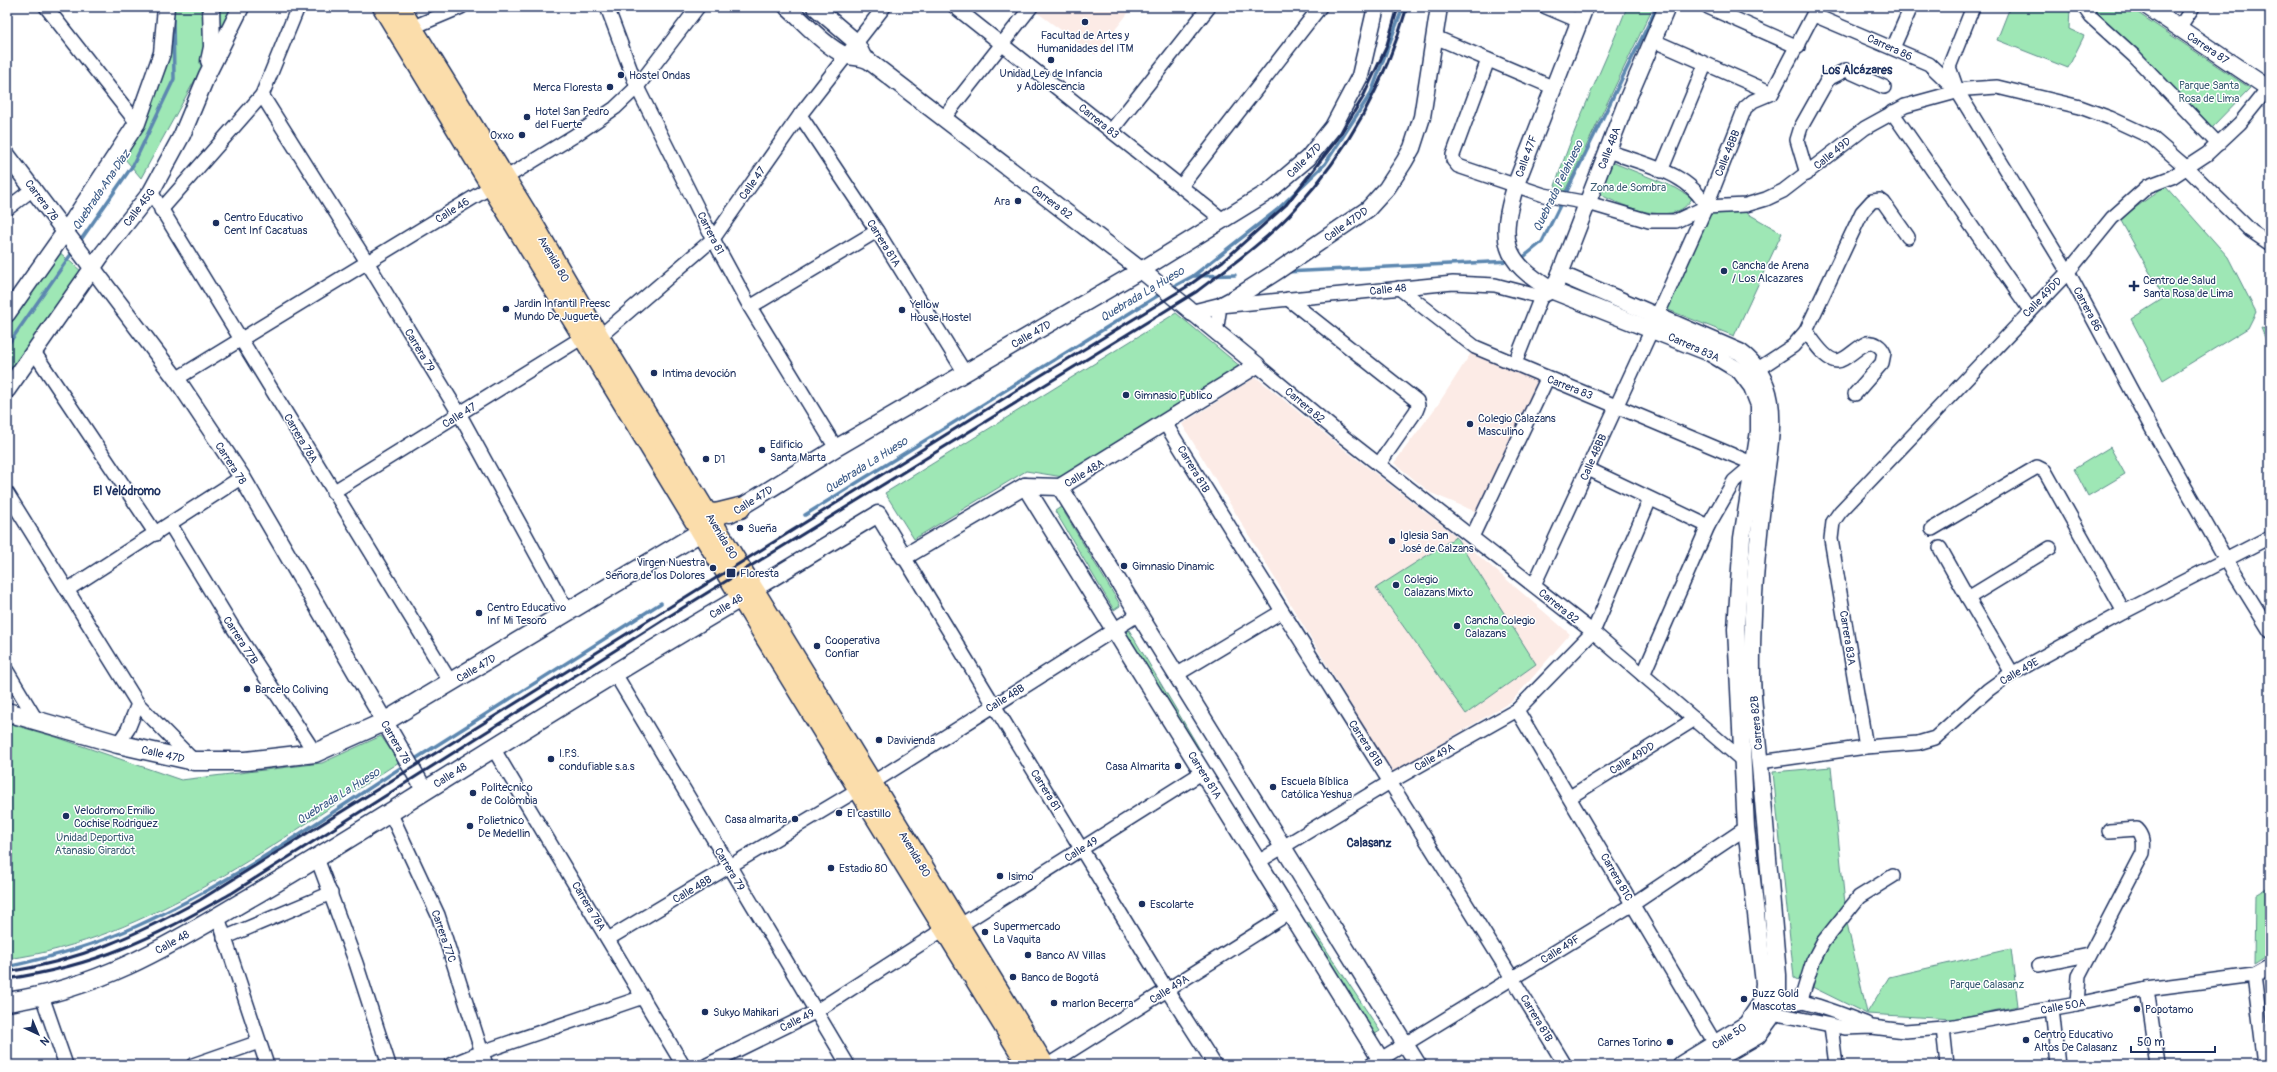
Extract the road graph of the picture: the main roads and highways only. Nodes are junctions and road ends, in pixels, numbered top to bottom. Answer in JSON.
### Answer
{"nodes":[{"id":1,"x":383,"y":7,"type":"edge"},
{"id":2,"x":399,"y":7,"type":"edge"},
{"id":3,"x":498,"y":182,"type":"junction"},
{"id":4,"x":740,"y":508,"type":"road end"},
{"id":5,"x":708,"y":522,"type":"junction"},
{"id":6,"x":748,"y":593,"type":"junction"},
{"id":7,"x":7,"y":712,"type":"edge"},
{"id":8,"x":952,"y":928,"type":"junction"},
{"id":9,"x":7,"y":1002,"type":"edge"},
{"id":10,"x":1028,"y":1065,"type":"edge"},
{"id":11,"x":1044,"y":1065,"type":"edge"},
{"id":12,"x":1682,"y":1065,"type":"edge"},
{"id":13,"x":1706,"y":1065,"type":"edge"}],
"edges":[{"from":1,"to":3,"type":"main road","name":"Avenida 80"},
{"from":2,"to":3,"type":"main road","name":"Avenida 80"},
{"from":3,"to":5,"type":"main road","name":"Avenida 80"},
{"from":4,"to":5,"type":"main road"},
{"from":5,"to":6,"type":"main road","name":"Avenida 80"},
{"from":5,"to":7,"type":"main road","name":"Calle 47D"},
{"from":6,"to":8,"type":"main road","name":"Avenida 80"},
{"from":6,"to":9,"type":"main road","name":"Calle 48"},
{"from":8,"to":10,"type":"main road","name":"Avenida 80"},
{"from":8,"to":11,"type":"main road","name":"Avenida 80"},
{"from":12,"to":13,"type":"main road","name":"Calle 50"}]}
